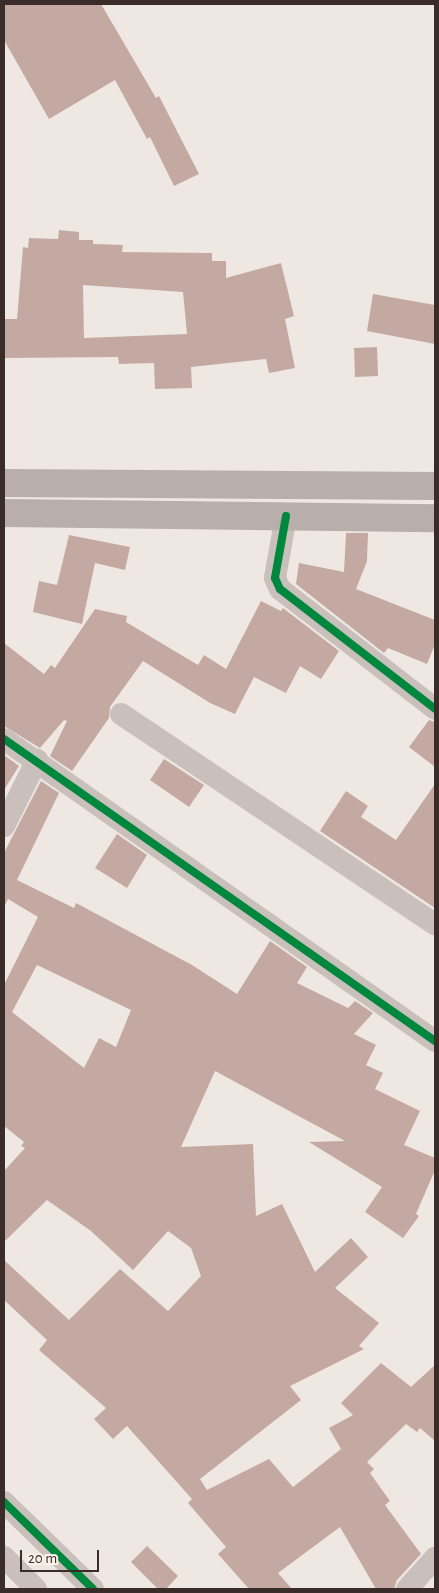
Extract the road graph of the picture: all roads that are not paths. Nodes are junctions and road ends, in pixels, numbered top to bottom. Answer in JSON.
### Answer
{"nodes":[{"id":1,"x":4,"y":483,"type":"edge"},
{"id":2,"x":435,"y":486,"type":"edge"},
{"id":3,"x":4,"y":513,"type":"edge"},
{"id":4,"x":286,"y":516,"type":"junction"},
{"id":5,"x":435,"y":518,"type":"edge"},
{"id":6,"x":435,"y":709,"type":"edge"},
{"id":7,"x":121,"y":714,"type":"dead end"},
{"id":8,"x":4,"y":739,"type":"edge"},
{"id":9,"x":37,"y":760,"type":"junction"},
{"id":10,"x":4,"y":826,"type":"edge"},
{"id":11,"x":435,"y":924,"type":"edge"},
{"id":12,"x":435,"y":1041,"type":"edge"},
{"id":13,"x":4,"y":1502,"type":"edge"},
{"id":14,"x":4,"y":1558,"type":"edge"},
{"id":15,"x":435,"y":1558,"type":"edge"},
{"id":16,"x":36,"y":1589,"type":"edge"},
{"id":17,"x":93,"y":1589,"type":"edge"},
{"id":18,"x":407,"y":1589,"type":"edge"}],
"edges":[{"from":1,"to":2,"type":"main road"},
{"from":3,"to":4,"type":"main road"},
{"from":4,"to":5,"type":"main road"},
{"from":4,"to":6,"type":"street"},
{"from":7,"to":11,"type":"street"},
{"from":8,"to":9,"type":"street"},
{"from":9,"to":10,"type":"street"},
{"from":9,"to":12,"type":"street"},
{"from":13,"to":17,"type":"street"},
{"from":14,"to":16,"type":"street"},
{"from":15,"to":18,"type":"street"}]}
